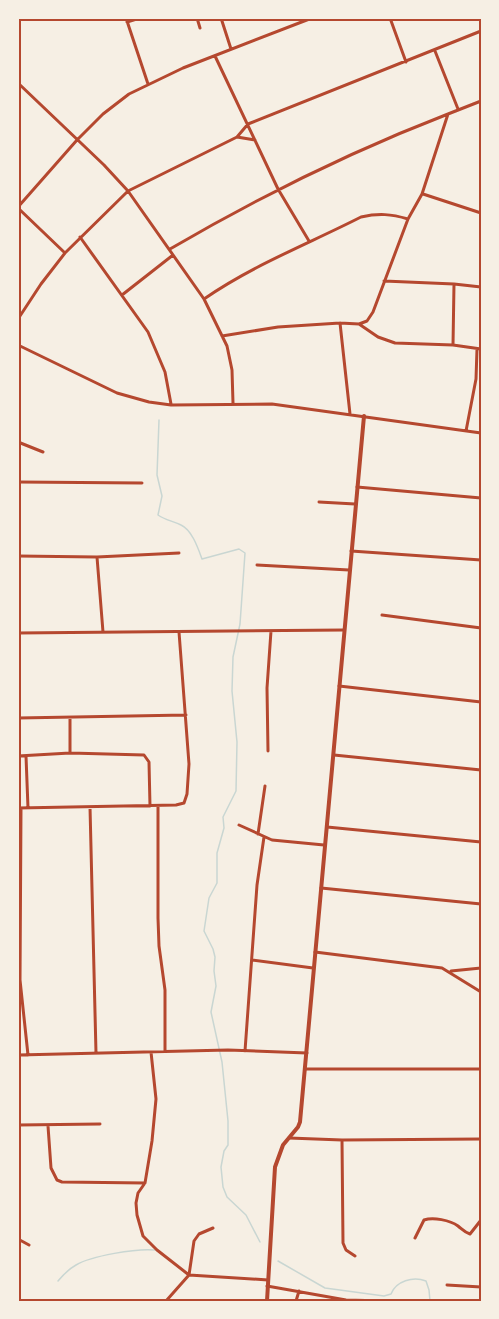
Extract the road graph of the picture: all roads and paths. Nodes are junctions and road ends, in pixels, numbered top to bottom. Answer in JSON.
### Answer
{"nodes":[{"id":1,"x":140,"y":18,"type":"edge"},
{"id":2,"x":197,"y":18,"type":"edge"},
{"id":3,"x":221,"y":18,"type":"edge"},
{"id":4,"x":312,"y":18,"type":"edge"},
{"id":5,"x":390,"y":18,"type":"edge"},
{"id":6,"x":126,"y":20,"type":"edge"},
{"id":7,"x":200,"y":28,"type":"dead end"},
{"id":8,"x":481,"y":32,"type":"edge"},
{"id":9,"x":231,"y":49,"type":"junction"},
{"id":10,"x":435,"y":51,"type":"junction"},
{"id":11,"x":215,"y":56,"type":"junction"},
{"id":12,"x":406,"y":62,"type":"junction"},
{"id":13,"x":18,"y":84,"type":"edge"},
{"id":14,"x":148,"y":84,"type":"junction"},
{"id":15,"x":481,"y":101,"type":"edge"},
{"id":16,"x":458,"y":109,"type":"junction"},
{"id":17,"x":448,"y":114,"type":"junction"},
{"id":18,"x":248,"y":124,"type":"junction"},
{"id":19,"x":237,"y":136,"type":"junction"},
{"id":20,"x":77,"y":140,"type":"junction"},
{"id":21,"x":255,"y":140,"type":"junction"},
{"id":22,"x":278,"y":189,"type":"junction"},
{"id":23,"x":128,"y":191,"type":"junction"},
{"id":24,"x":423,"y":194,"type":"junction"},
{"id":25,"x":18,"y":208,"type":"edge"},
{"id":26,"x":481,"y":213,"type":"edge"},
{"id":27,"x":408,"y":219,"type":"junction"},
{"id":28,"x":80,"y":237,"type":"junction"},
{"id":29,"x":309,"y":242,"type":"junction"},
{"id":30,"x":170,"y":249,"type":"junction"},
{"id":31,"x":65,"y":254,"type":"junction"},
{"id":32,"x":173,"y":255,"type":"junction"},
{"id":33,"x":384,"y":281,"type":"junction"},
{"id":34,"x":454,"y":284,"type":"junction"},
{"id":35,"x":481,"y":287,"type":"edge"},
{"id":36,"x":122,"y":295,"type":"junction"},
{"id":37,"x":204,"y":299,"type":"junction"},
{"id":38,"x":18,"y":320,"type":"edge"},
{"id":39,"x":340,"y":323,"type":"junction"},
{"id":40,"x":359,"y":324,"type":"junction"},
{"id":41,"x":222,"y":336,"type":"junction"},
{"id":42,"x":18,"y":345,"type":"edge"},
{"id":43,"x":453,"y":345,"type":"junction"},
{"id":44,"x":479,"y":349,"type":"edge"},
{"id":45,"x":233,"y":403,"type":"junction"},
{"id":46,"x":171,"y":405,"type":"junction"},
{"id":47,"x":350,"y":414,"type":"junction"},
{"id":48,"x":364,"y":416,"type":"junction"},
{"id":49,"x":466,"y":431,"type":"junction"},
{"id":50,"x":481,"y":434,"type":"edge"},
{"id":51,"x":18,"y":442,"type":"edge"},
{"id":52,"x":43,"y":452,"type":"dead end"},
{"id":53,"x":18,"y":482,"type":"edge"},
{"id":54,"x":142,"y":483,"type":"dead end"},
{"id":55,"x":357,"y":487,"type":"junction"},
{"id":56,"x":481,"y":498,"type":"edge"},
{"id":57,"x":319,"y":502,"type":"dead end"},
{"id":58,"x":355,"y":504,"type":"junction"},
{"id":59,"x":351,"y":551,"type":"junction"},
{"id":60,"x":179,"y":553,"type":"dead end"},
{"id":61,"x":18,"y":556,"type":"edge"},
{"id":62,"x":97,"y":557,"type":"junction"},
{"id":63,"x":481,"y":560,"type":"edge"},
{"id":64,"x":257,"y":565,"type":"dead end"},
{"id":65,"x":349,"y":570,"type":"junction"},
{"id":66,"x":382,"y":615,"type":"dead end"},
{"id":67,"x":481,"y":628,"type":"edge"},
{"id":68,"x":344,"y":630,"type":"junction"},
{"id":69,"x":271,"y":631,"type":"junction"},
{"id":70,"x":103,"y":632,"type":"junction"},
{"id":71,"x":179,"y":632,"type":"junction"},
{"id":72,"x":18,"y":633,"type":"edge"},
{"id":73,"x":339,"y":686,"type":"junction"},
{"id":74,"x":481,"y":702,"type":"edge"},
{"id":75,"x":186,"y":715,"type":"junction"},
{"id":76,"x":18,"y":718,"type":"edge"},
{"id":77,"x":70,"y":718,"type":"junction"},
{"id":78,"x":268,"y":751,"type":"dead end"},
{"id":79,"x":70,"y":753,"type":"junction"},
{"id":80,"x":332,"y":755,"type":"junction"},
{"id":81,"x":18,"y":756,"type":"edge"},
{"id":82,"x":26,"y":756,"type":"junction"},
{"id":83,"x":481,"y":770,"type":"edge"},
{"id":84,"x":265,"y":786,"type":"dead end"},
{"id":85,"x":150,"y":806,"type":"junction"},
{"id":86,"x":158,"y":806,"type":"junction"},
{"id":87,"x":90,"y":807,"type":"junction"},
{"id":88,"x":20,"y":808,"type":"edge"},
{"id":89,"x":28,"y":808,"type":"junction"},
{"id":90,"x":239,"y":825,"type":"dead end"},
{"id":91,"x":325,"y":826,"type":"junction"},
{"id":92,"x":258,"y":834,"type":"junction"},
{"id":93,"x":264,"y":837,"type":"junction"},
{"id":94,"x":481,"y":842,"type":"edge"},
{"id":95,"x":324,"y":845,"type":"junction"},
{"id":96,"x":321,"y":888,"type":"junction"},
{"id":97,"x":481,"y":904,"type":"edge"},
{"id":98,"x":315,"y":952,"type":"junction"},
{"id":99,"x":252,"y":960,"type":"junction"},
{"id":100,"x":313,"y":968,"type":"junction"},
{"id":101,"x":481,"y":968,"type":"edge"},
{"id":102,"x":449,"y":971,"type":"junction"},
{"id":103,"x":481,"y":992,"type":"edge"},
{"id":104,"x":165,"y":1051,"type":"junction"},
{"id":105,"x":245,"y":1051,"type":"junction"},
{"id":106,"x":151,"y":1052,"type":"junction"},
{"id":107,"x":96,"y":1053,"type":"junction"},
{"id":108,"x":307,"y":1053,"type":"junction"},
{"id":109,"x":18,"y":1055,"type":"edge"},
{"id":110,"x":28,"y":1055,"type":"junction"},
{"id":111,"x":481,"y":1069,"type":"edge"},
{"id":112,"x":305,"y":1070,"type":"junction"},
{"id":113,"x":100,"y":1124,"type":"dead end"},
{"id":114,"x":18,"y":1125,"type":"edge"},
{"id":115,"x":48,"y":1126,"type":"junction"},
{"id":116,"x":289,"y":1138,"type":"junction"},
{"id":117,"x":481,"y":1139,"type":"edge"},
{"id":118,"x":342,"y":1140,"type":"junction"},
{"id":119,"x":145,"y":1183,"type":"junction"},
{"id":120,"x":481,"y":1220,"type":"edge"},
{"id":121,"x":213,"y":1228,"type":"dead end"},
{"id":122,"x":416,"y":1238,"type":"dead end"},
{"id":123,"x":18,"y":1239,"type":"edge"},
{"id":124,"x":29,"y":1245,"type":"dead end"},
{"id":125,"x":355,"y":1256,"type":"dead end"},
{"id":126,"x":189,"y":1275,"type":"junction"},
{"id":127,"x":268,"y":1280,"type":"junction"},
{"id":128,"x":447,"y":1285,"type":"dead end"},
{"id":129,"x":267,"y":1286,"type":"junction"},
{"id":130,"x":481,"y":1287,"type":"edge"},
{"id":131,"x":299,"y":1291,"type":"junction"},
{"id":132,"x":166,"y":1301,"type":"edge"},
{"id":133,"x":267,"y":1301,"type":"edge"},
{"id":134,"x":296,"y":1301,"type":"edge"},
{"id":135,"x":385,"y":1301,"type":"edge"}],
"edges":[{"from":1,"to":6,"type":"street"},
{"from":2,"to":7,"type":"street"},
{"from":3,"to":9,"type":"street"},
{"from":4,"to":9,"type":"street"},
{"from":5,"to":12,"type":"street"},
{"from":6,"to":14,"type":"street"},
{"from":8,"to":10,"type":"street"},
{"from":9,"to":11,"type":"street"},
{"from":10,"to":12,"type":"street"},
{"from":10,"to":16,"type":"street"},
{"from":11,"to":14,"type":"street"},
{"from":11,"to":18,"type":"street"},
{"from":12,"to":18,"type":"street"},
{"from":13,"to":20,"type":"street"},
{"from":14,"to":20,"type":"street"},
{"from":15,"to":16,"type":"street"},
{"from":16,"to":17,"type":"street"},
{"from":17,"to":22,"type":"street"},
{"from":17,"to":24,"type":"street"},
{"from":18,"to":19,"type":"street"},
{"from":18,"to":21,"type":"street"},
{"from":19,"to":21,"type":"street"},
{"from":19,"to":23,"type":"street"},
{"from":20,"to":23,"type":"street"},
{"from":20,"to":25,"type":"street"},
{"from":21,"to":22,"type":"street"},
{"from":22,"to":29,"type":"street"},
{"from":22,"to":30,"type":"street"},
{"from":23,"to":28,"type":"street"},
{"from":23,"to":30,"type":"street"},
{"from":24,"to":26,"type":"street"},
{"from":24,"to":27,"type":"street"},
{"from":25,"to":31,"type":"street"},
{"from":27,"to":29,"type":"street"},
{"from":27,"to":33,"type":"street"},
{"from":28,"to":31,"type":"street"},
{"from":28,"to":36,"type":"street"},
{"from":29,"to":37,"type":"street"},
{"from":30,"to":32,"type":"street"},
{"from":31,"to":38,"type":"street"},
{"from":32,"to":36,"type":"street"},
{"from":32,"to":37,"type":"street"},
{"from":33,"to":34,"type":"street"},
{"from":33,"to":40,"type":"street"},
{"from":34,"to":35,"type":"street"},
{"from":34,"to":43,"type":"street"},
{"from":36,"to":46,"type":"street"},
{"from":37,"to":41,"type":"street"},
{"from":39,"to":40,"type":"street"},
{"from":39,"to":41,"type":"street"},
{"from":39,"to":47,"type":"street"},
{"from":40,"to":43,"type":"street"},
{"from":41,"to":45,"type":"street"},
{"from":42,"to":46,"type":"street"},
{"from":43,"to":44,"type":"street"},
{"from":44,"to":49,"type":"street"},
{"from":45,"to":46,"type":"street"},
{"from":45,"to":47,"type":"street"},
{"from":47,"to":48,"type":"street"},
{"from":48,"to":49,"type":"street"},
{"from":48,"to":55,"type":"street"},
{"from":49,"to":50,"type":"street"},
{"from":51,"to":52,"type":"street"},
{"from":53,"to":54,"type":"street"},
{"from":55,"to":56,"type":"street"},
{"from":55,"to":58,"type":"street"},
{"from":57,"to":58,"type":"street"},
{"from":58,"to":59,"type":"street"},
{"from":59,"to":63,"type":"street"},
{"from":59,"to":65,"type":"street"},
{"from":60,"to":62,"type":"street"},
{"from":61,"to":62,"type":"street"},
{"from":62,"to":70,"type":"street"},
{"from":64,"to":65,"type":"street"},
{"from":65,"to":68,"type":"street"},
{"from":66,"to":67,"type":"street"},
{"from":68,"to":69,"type":"street"},
{"from":68,"to":73,"type":"street"},
{"from":69,"to":71,"type":"street"},
{"from":69,"to":78,"type":"street"},
{"from":70,"to":71,"type":"street"},
{"from":70,"to":72,"type":"street"},
{"from":71,"to":75,"type":"street"},
{"from":73,"to":74,"type":"street"},
{"from":73,"to":80,"type":"street"},
{"from":75,"to":77,"type":"street"},
{"from":75,"to":86,"type":"street"},
{"from":76,"to":77,"type":"street"},
{"from":77,"to":79,"type":"street"},
{"from":79,"to":82,"type":"street"},
{"from":79,"to":85,"type":"street"},
{"from":80,"to":83,"type":"street"},
{"from":80,"to":91,"type":"street"},
{"from":81,"to":82,"type":"street"},
{"from":82,"to":89,"type":"street"},
{"from":84,"to":92,"type":"street"},
{"from":85,"to":86,"type":"street"},
{"from":85,"to":87,"type":"street"},
{"from":86,"to":104,"type":"street"},
{"from":87,"to":89,"type":"street"},
{"from":87,"to":107,"type":"street"},
{"from":88,"to":89,"type":"street"},
{"from":88,"to":110,"type":"street"},
{"from":90,"to":92,"type":"street"},
{"from":91,"to":94,"type":"street"},
{"from":91,"to":95,"type":"street"},
{"from":92,"to":93,"type":"street"},
{"from":93,"to":95,"type":"street"},
{"from":93,"to":99,"type":"street"},
{"from":95,"to":96,"type":"street"},
{"from":96,"to":97,"type":"street"},
{"from":96,"to":98,"type":"street"},
{"from":98,"to":100,"type":"street"},
{"from":98,"to":102,"type":"street"},
{"from":99,"to":100,"type":"street"},
{"from":99,"to":105,"type":"street"},
{"from":100,"to":108,"type":"street"},
{"from":101,"to":102,"type":"street"},
{"from":102,"to":103,"type":"street"},
{"from":104,"to":105,"type":"street"},
{"from":104,"to":106,"type":"street"},
{"from":105,"to":108,"type":"street"},
{"from":106,"to":107,"type":"street"},
{"from":106,"to":119,"type":"street"},
{"from":107,"to":110,"type":"street"},
{"from":108,"to":112,"type":"street"},
{"from":109,"to":110,"type":"street"},
{"from":111,"to":112,"type":"street"},
{"from":112,"to":116,"type":"street"},
{"from":113,"to":115,"type":"street"},
{"from":114,"to":115,"type":"street"},
{"from":115,"to":119,"type":"street"},
{"from":116,"to":118,"type":"street"},
{"from":116,"to":127,"type":"street"},
{"from":117,"to":118,"type":"street"},
{"from":118,"to":125,"type":"street"},
{"from":119,"to":126,"type":"street"},
{"from":120,"to":122,"type":"street"},
{"from":121,"to":126,"type":"street"},
{"from":123,"to":124,"type":"street"},
{"from":126,"to":127,"type":"street"},
{"from":126,"to":132,"type":"street"},
{"from":127,"to":129,"type":"street"},
{"from":128,"to":130,"type":"street"},
{"from":129,"to":131,"type":"street"},
{"from":129,"to":133,"type":"street"},
{"from":131,"to":134,"type":"street"},
{"from":131,"to":135,"type":"street"}]}
